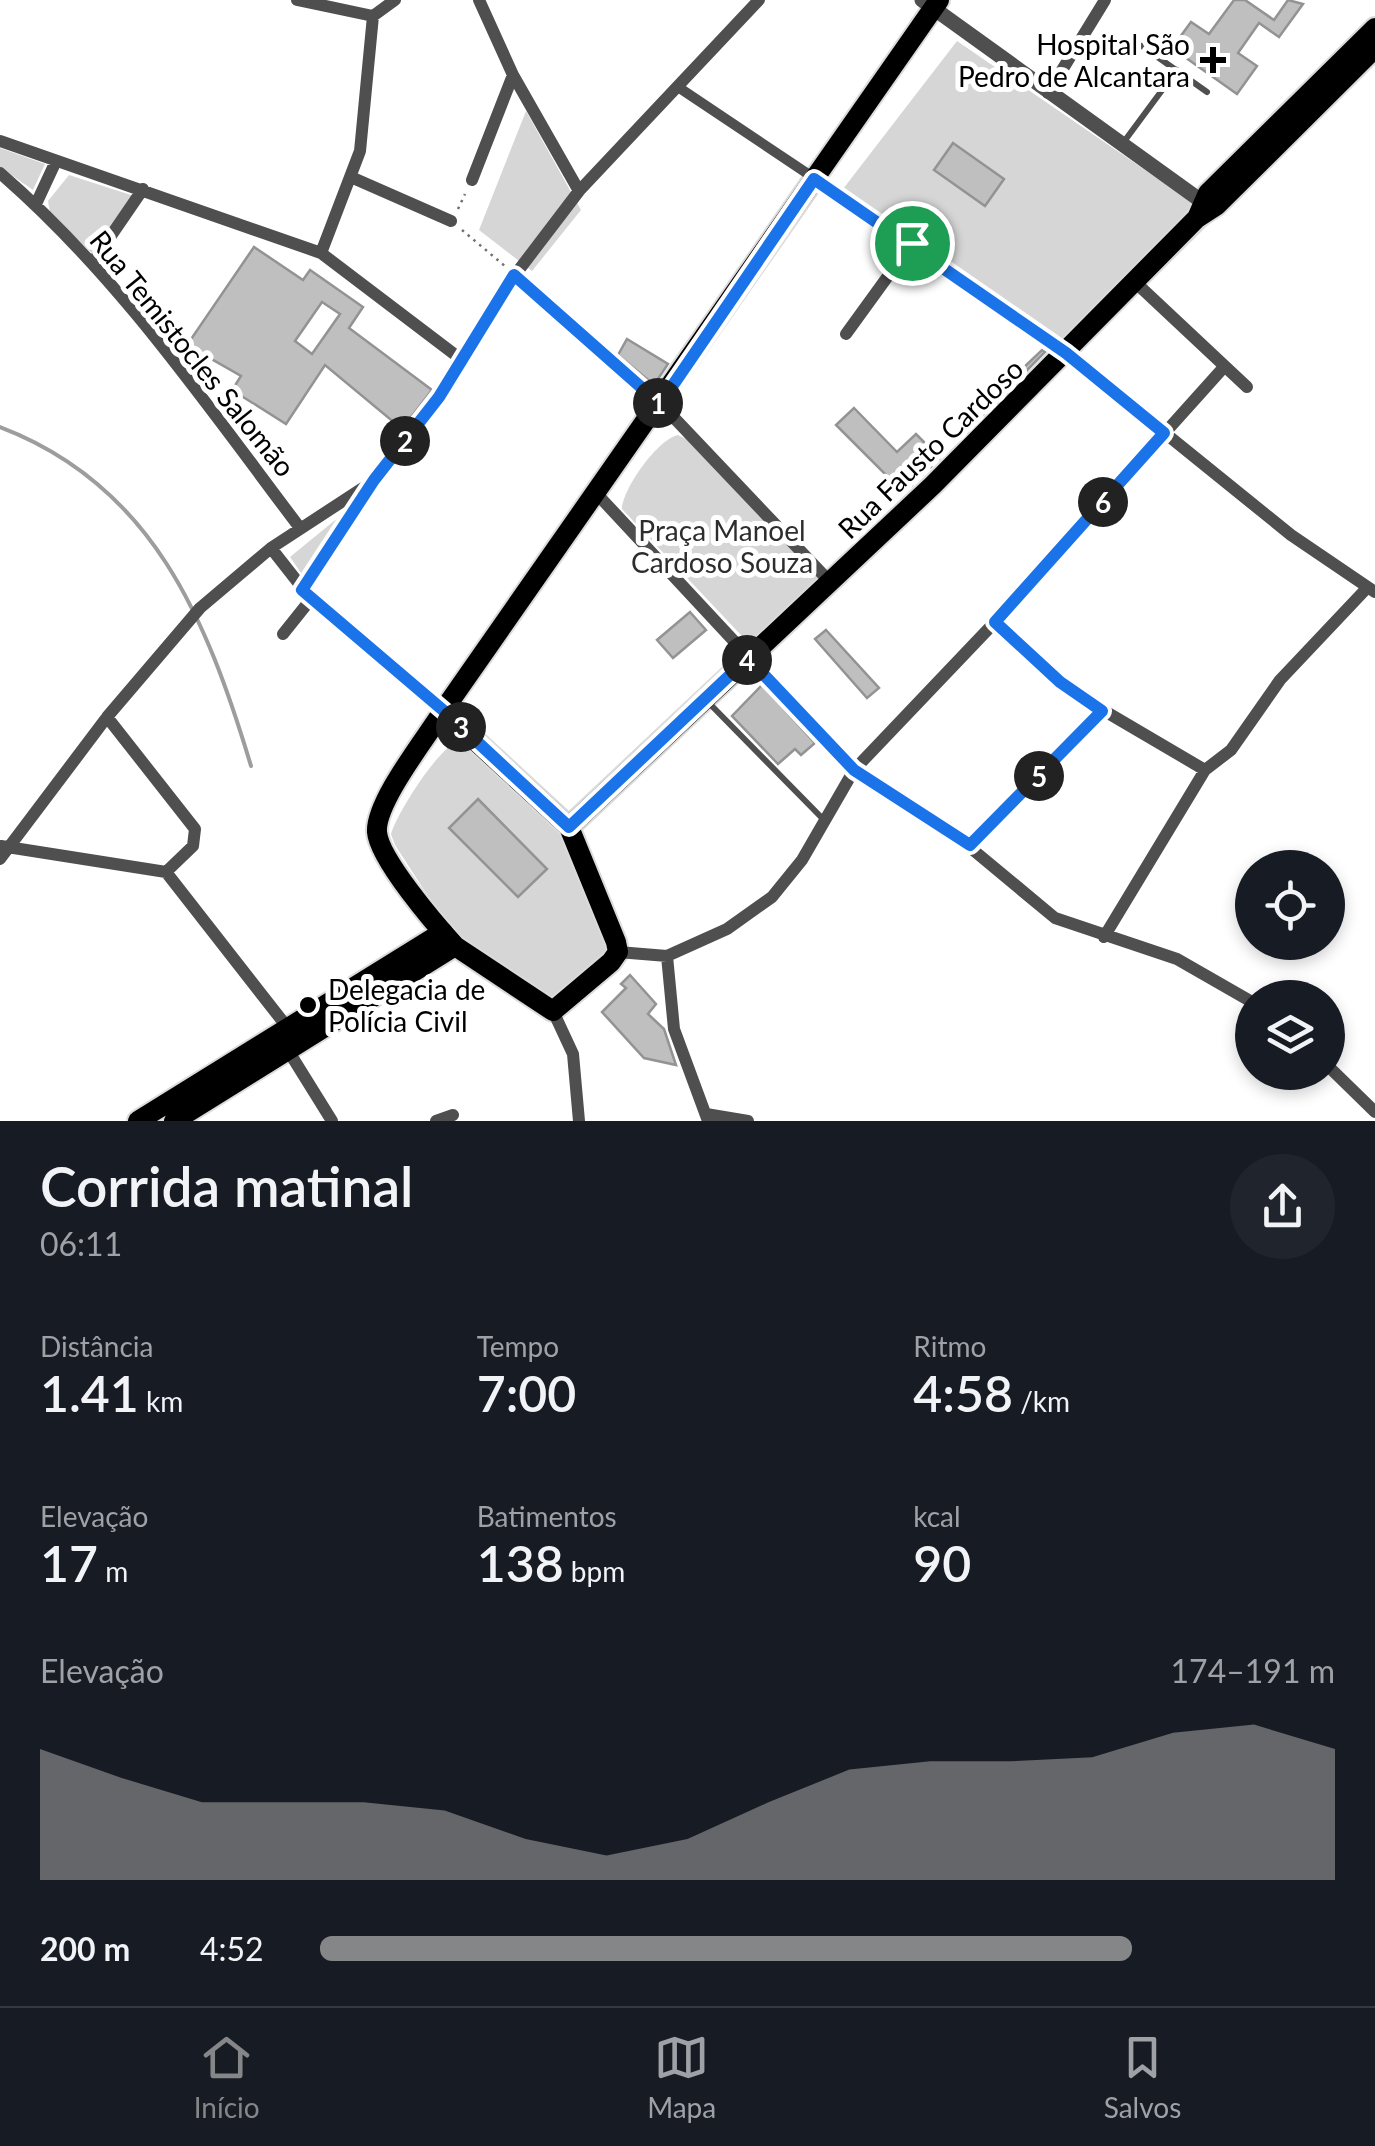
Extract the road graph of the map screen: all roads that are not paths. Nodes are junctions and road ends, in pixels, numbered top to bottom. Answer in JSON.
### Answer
{"nodes":[{"id":1,"x":297,"y":0,"type":"edge"},
{"id":2,"x":394,"y":0,"type":"edge"},
{"id":3,"x":479,"y":0,"type":"edge"},
{"id":4,"x":760,"y":0,"type":"edge"},
{"id":5,"x":1105,"y":0,"type":"edge"},
{"id":6,"x":931,"y":3,"type":"edge"},
{"id":7,"x":373,"y":16,"type":"junction"},
{"id":8,"x":1375,"y":28,"type":"edge"},
{"id":9,"x":1142,"y":46,"type":"dead end"},
{"id":10,"x":1375,"y":48,"type":"edge"},
{"id":11,"x":1177,"y":70,"type":"junction"},
{"id":12,"x":514,"y":75,"type":"junction"},
{"id":13,"x":678,"y":87,"type":"junction"},
{"id":14,"x":1048,"y":92,"type":"junction"},
{"id":15,"x":1207,"y":92,"type":"dead end"},
{"id":16,"x":0,"y":141,"type":"edge"},
{"id":17,"x":1122,"y":144,"type":"junction"},
{"id":18,"x":56,"y":161,"type":"junction"},
{"id":19,"x":0,"y":173,"type":"edge"},
{"id":20,"x":353,"y":178,"type":"junction"},
{"id":21,"x":814,"y":179,"type":"junction"},
{"id":22,"x":472,"y":180,"type":"road end"},
{"id":23,"x":142,"y":189,"type":"junction"},
{"id":24,"x":578,"y":191,"type":"junction"},
{"id":25,"x":36,"y":204,"type":"junction"},
{"id":26,"x":1203,"y":209,"type":"junction"},
{"id":27,"x":452,"y":221,"type":"road end"},
{"id":28,"x":912,"y":243,"type":"junction"},
{"id":29,"x":321,"y":253,"type":"junction"},
{"id":30,"x":93,"y":262,"type":"junction"},
{"id":31,"x":514,"y":275,"type":"junction"},
{"id":32,"x":1134,"y":282,"type":"junction"},
{"id":33,"x":846,"y":334,"type":"dead end"},
{"id":34,"x":1066,"y":353,"type":"junction"},
{"id":35,"x":462,"y":360,"type":"junction"},
{"id":36,"x":1224,"y":367,"type":"junction"},
{"id":37,"x":1248,"y":387,"type":"dead end"},
{"id":38,"x":660,"y":404,"type":"junction"},
{"id":39,"x":1164,"y":433,"type":"junction"},
{"id":40,"x":374,"y":480,"type":"junction"},
{"id":41,"x":597,"y":494,"type":"junction"},
{"id":42,"x":300,"y":528,"type":"junction"},
{"id":43,"x":270,"y":548,"type":"junction"},
{"id":44,"x":830,"y":582,"type":"junction"},
{"id":45,"x":1371,"y":590,"type":"edge"},
{"id":46,"x":307,"y":595,"type":"junction"},
{"id":47,"x":995,"y":622,"type":"junction"},
{"id":48,"x":283,"y":634,"type":"dead end"},
{"id":49,"x":748,"y":658,"type":"junction"},
{"id":50,"x":705,"y":699,"type":"junction"},
{"id":51,"x":444,"y":711,"type":"junction"},
{"id":52,"x":1102,"y":711,"type":"junction"},
{"id":53,"x":107,"y":716,"type":"junction"},
{"id":54,"x":854,"y":770,"type":"junction"},
{"id":55,"x":1205,"y":770,"type":"junction"},
{"id":56,"x":825,"y":821,"type":"junction"},
{"id":57,"x":569,"y":827,"type":"junction"},
{"id":58,"x":970,"y":845,"type":"junction"},
{"id":59,"x":2,"y":850,"type":"edge"},
{"id":60,"x":166,"y":872,"type":"junction"},
{"id":61,"x":1104,"y":937,"type":"junction"},
{"id":62,"x":449,"y":939,"type":"junction"},
{"id":63,"x":618,"y":952,"type":"junction"},
{"id":64,"x":668,"y":956,"type":"junction"},
{"id":65,"x":1235,"y":991,"type":"edge"},
{"id":66,"x":553,"y":1011,"type":"junction"},
{"id":67,"x":288,"y":1039,"type":"junction"},
{"id":68,"x":1345,"y":1083,"type":"edge"},
{"id":69,"x":1375,"y":1112,"type":"edge"},
{"id":70,"x":457,"y":1116,"type":"dead end"},
{"id":71,"x":707,"y":1117,"type":"edge"},
{"id":72,"x":138,"y":1121,"type":"edge"},
{"id":73,"x":174,"y":1121,"type":"edge"},
{"id":74,"x":332,"y":1121,"type":"edge"},
{"id":75,"x":436,"y":1121,"type":"edge"},
{"id":76,"x":579,"y":1121,"type":"edge"},
{"id":77,"x":748,"y":1121,"type":"edge"}],
"edges":[{"from":1,"to":7,"type":"street"},
{"from":2,"to":7,"type":"street"},
{"from":3,"to":12,"type":"street"},
{"from":4,"to":13,"type":"street"},
{"from":5,"to":14,"type":"street"},
{"from":6,"to":14,"type":"street"},
{"from":6,"to":21,"type":"main road"},
{"from":7,"to":20,"type":"street"},
{"from":8,"to":26,"type":"main road"},
{"from":9,"to":11,"type":"lane"},
{"from":10,"to":26,"type":"main road"},
{"from":11,"to":15,"type":"lane"},
{"from":11,"to":17,"type":"lane"},
{"from":12,"to":22,"type":"street"},
{"from":12,"to":24,"type":"street"},
{"from":13,"to":21,"type":"street"},
{"from":13,"to":24,"type":"street"},
{"from":14,"to":17,"type":"street"},
{"from":16,"to":18,"type":"street"},
{"from":17,"to":26,"type":"street"},
{"from":18,"to":23,"type":"street"},
{"from":18,"to":25,"type":"street"},
{"from":19,"to":25,"type":"street","name":"Rua Temistocles Salomão"},
{"from":20,"to":27,"type":"street"},
{"from":20,"to":29,"type":"street"},
{"from":21,"to":28,"type":"street"},
{"from":21,"to":38,"type":"main road"},
{"from":23,"to":29,"type":"street"},
{"from":23,"to":30,"type":"street"},
{"from":24,"to":31,"type":"street"},
{"from":25,"to":30,"type":"street","name":"Rua Temistocles Salomão"},
{"from":26,"to":32,"type":"main road","name":"Rua Fausto Cardoso"},
{"from":28,"to":33,"type":"street"},
{"from":28,"to":34,"type":"street"},
{"from":29,"to":35,"type":"street"},
{"from":30,"to":42,"type":"street","name":"Rua Temistocles Salomão"},
{"from":31,"to":35,"type":"street"},
{"from":31,"to":38,"type":"street"},
{"from":32,"to":34,"type":"main road","name":"Rua Fausto Cardoso"},
{"from":32,"to":36,"type":"street"},
{"from":34,"to":39,"type":"street"},
{"from":34,"to":44,"type":"main road","name":"Rua Fausto Cardoso"},
{"from":35,"to":40,"type":"street"},
{"from":36,"to":37,"type":"street"},
{"from":36,"to":39,"type":"street"},
{"from":38,"to":41,"type":"main road"},
{"from":38,"to":44,"type":"street"},
{"from":39,"to":45,"type":"street"},
{"from":39,"to":47,"type":"street"},
{"from":40,"to":42,"type":"street"},
{"from":40,"to":46,"type":"street"},
{"from":41,"to":49,"type":"street"},
{"from":41,"to":51,"type":"main road"},
{"from":42,"to":43,"type":"street"},
{"from":43,"to":46,"type":"street"},
{"from":43,"to":53,"type":"street"},
{"from":44,"to":49,"type":"main road","name":"Rua Fausto Cardoso"},
{"from":45,"to":55,"type":"street"},
{"from":46,"to":48,"type":"street"},
{"from":46,"to":51,"type":"street"},
{"from":47,"to":52,"type":"street"},
{"from":47,"to":54,"type":"street"},
{"from":49,"to":50,"type":"main road","name":"Rua Fausto Cardoso"},
{"from":49,"to":54,"type":"street"},
{"from":50,"to":56,"type":"lane"},
{"from":50,"to":57,"type":"main road","name":"Rua Fausto Cardoso"},
{"from":51,"to":57,"type":"main road"},
{"from":51,"to":62,"type":"main road"},
{"from":52,"to":55,"type":"street"},
{"from":52,"to":58,"type":"street"},
{"from":53,"to":59,"type":"street"},
{"from":53,"to":60,"type":"street"},
{"from":54,"to":56,"type":"street"},
{"from":54,"to":58,"type":"street"},
{"from":55,"to":61,"type":"street"},
{"from":56,"to":64,"type":"street"},
{"from":57,"to":63,"type":"main road"},
{"from":58,"to":61,"type":"street"},
{"from":59,"to":60,"type":"street"},
{"from":60,"to":67,"type":"street"},
{"from":61,"to":65,"type":"street"},
{"from":62,"to":66,"type":"main road"},
{"from":62,"to":67,"type":"main road"},
{"from":63,"to":64,"type":"street"},
{"from":63,"to":66,"type":"main road"},
{"from":64,"to":71,"type":"street"},
{"from":66,"to":76,"type":"street"},
{"from":67,"to":72,"type":"main road"},
{"from":67,"to":73,"type":"main road"},
{"from":67,"to":74,"type":"street"},
{"from":68,"to":69,"type":"street"},
{"from":70,"to":75,"type":"street"},
{"from":71,"to":77,"type":"street"}]}
